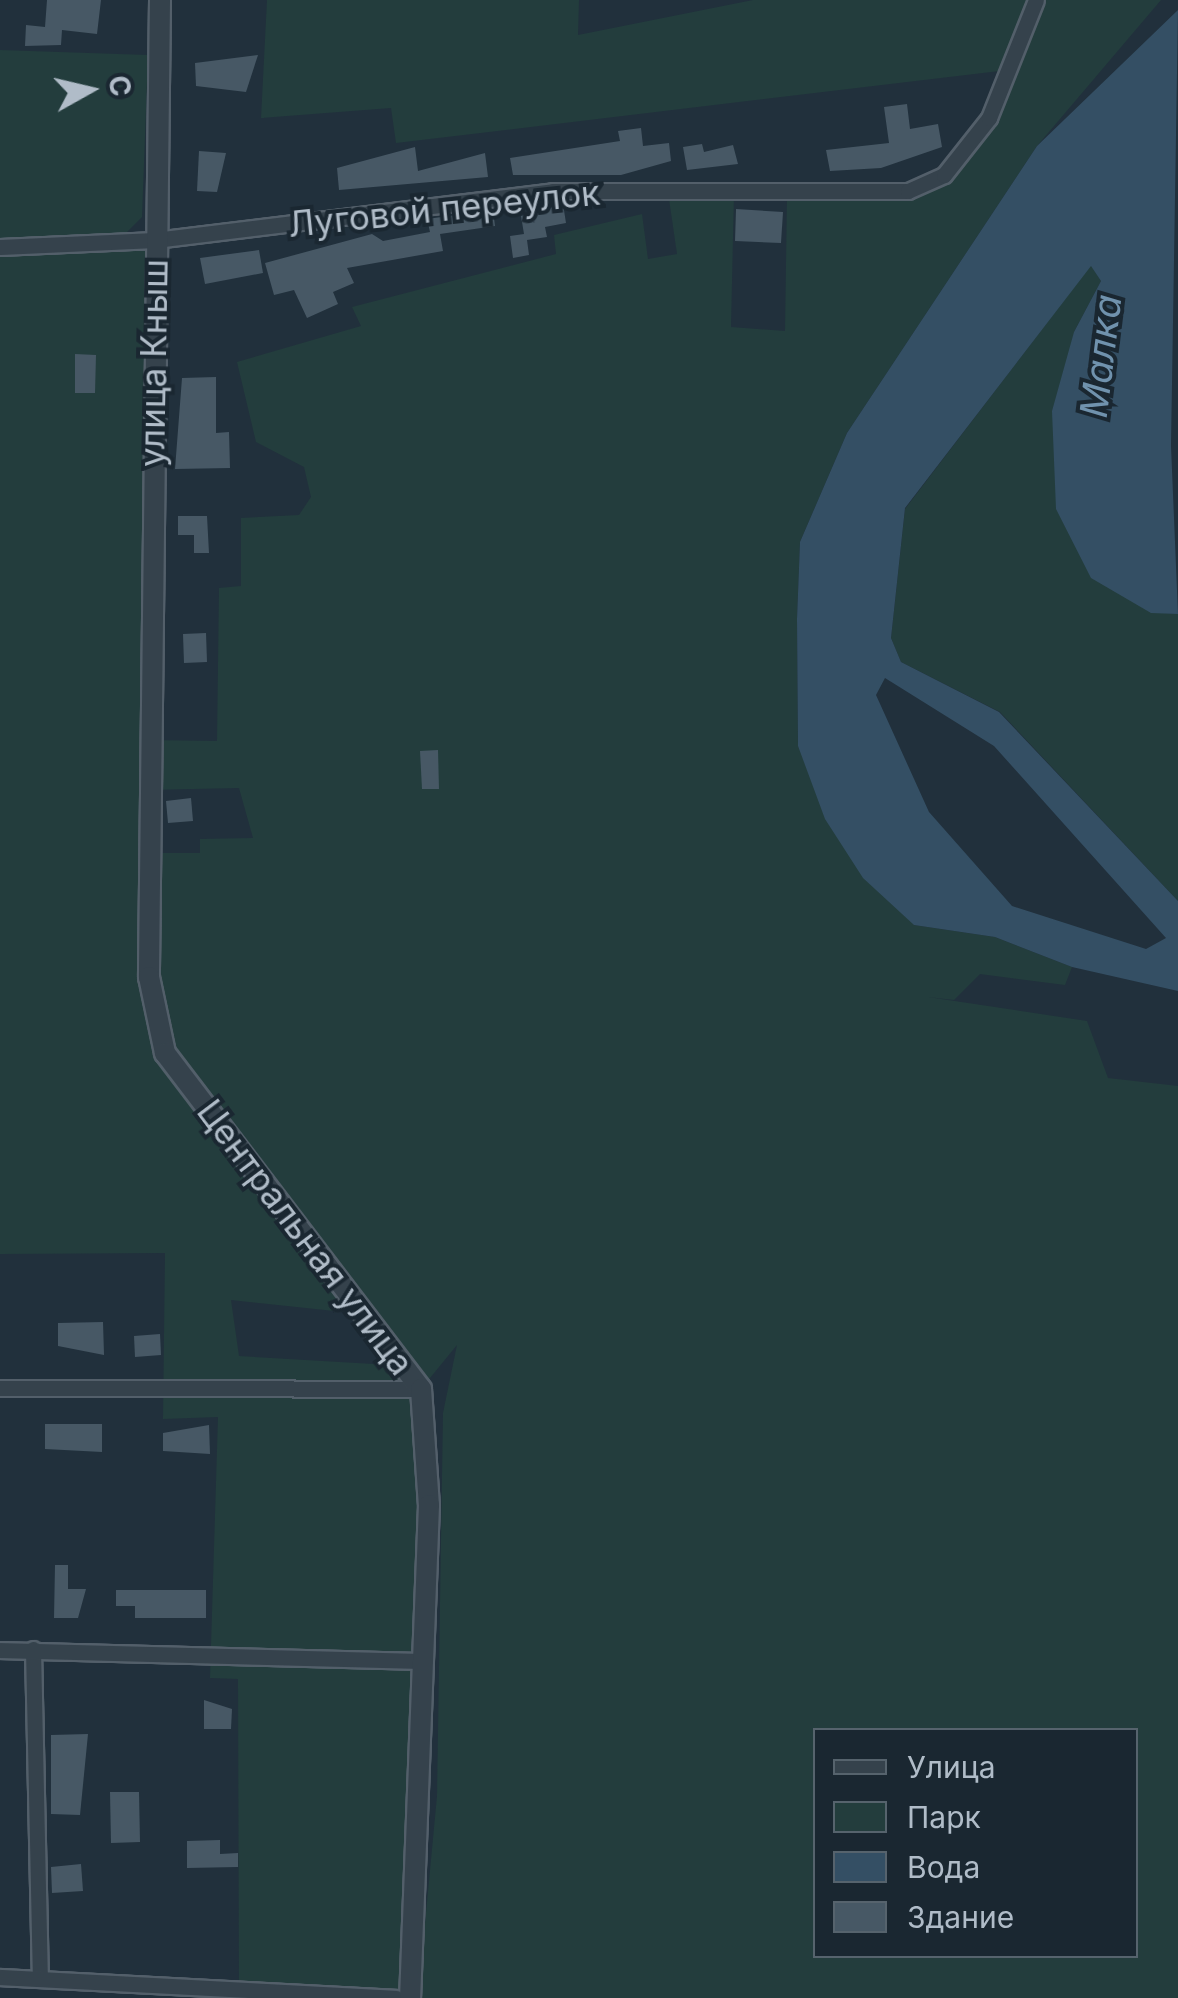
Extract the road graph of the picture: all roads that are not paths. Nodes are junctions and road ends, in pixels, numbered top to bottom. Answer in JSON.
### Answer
{"nodes":[{"id":1,"x":160,"y":0,"type":"edge"},
{"id":2,"x":1036,"y":0,"type":"edge"},
{"id":3,"x":155,"y":240,"type":"junction"},
{"id":4,"x":0,"y":247,"type":"edge"},
{"id":5,"x":145,"y":726,"type":"joint"},
{"id":6,"x":0,"y":1388,"type":"edge"},
{"id":7,"x":421,"y":1388,"type":"junction"},
{"id":8,"x":33,"y":1649,"type":"junction"},
{"id":9,"x":0,"y":1650,"type":"edge"},
{"id":10,"x":423,"y":1660,"type":"junction"},
{"id":11,"x":40,"y":1977,"type":"junction"},
{"id":12,"x":0,"y":1978,"type":"edge"},
{"id":13,"x":396,"y":1998,"type":"edge"},
{"id":14,"x":410,"y":1998,"type":"edge"}],
"edges":[{"from":1,"to":3,"type":"street","name":"улица Кныш"},
{"from":2,"to":3,"type":"street","name":"Луговой переулок"},
{"from":3,"to":4,"type":"street","name":"Луговой переулок"},
{"from":3,"to":5,"type":"street","name":"улица Кныш"},
{"from":5,"to":7,"type":"street","name":"Центральная улица"},
{"from":6,"to":7,"type":"street"},
{"from":7,"to":10,"type":"street","name":"Центральная улица"},
{"from":8,"to":9,"type":"street"},
{"from":8,"to":10,"type":"street"},
{"from":8,"to":11,"type":"street"},
{"from":10,"to":14,"type":"street","name":"Центральная улица"},
{"from":11,"to":12,"type":"street"},
{"from":11,"to":13,"type":"street"}]}
